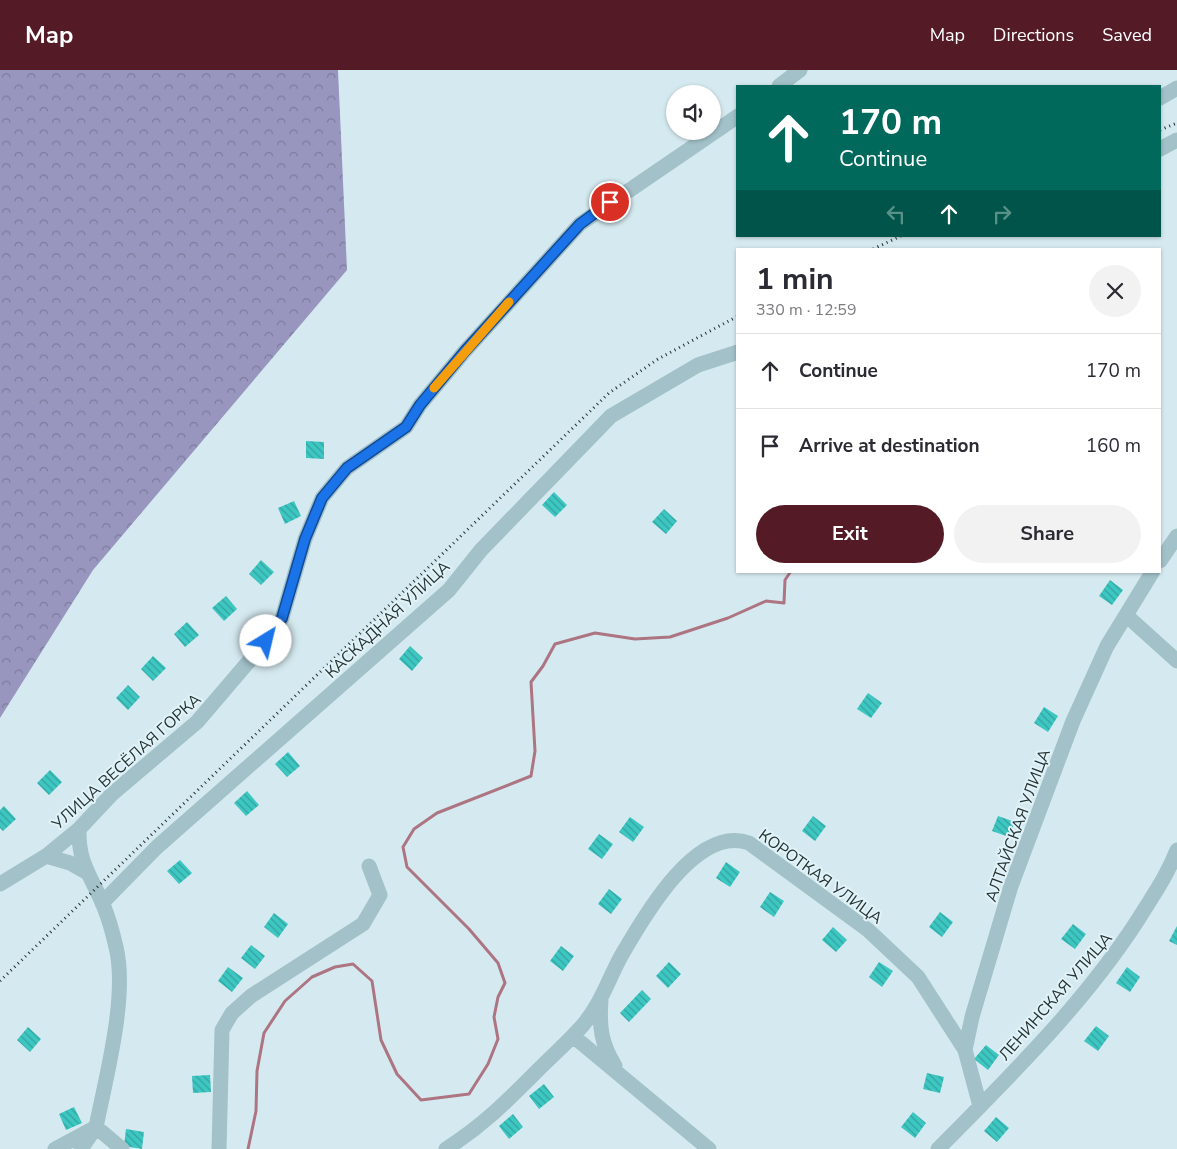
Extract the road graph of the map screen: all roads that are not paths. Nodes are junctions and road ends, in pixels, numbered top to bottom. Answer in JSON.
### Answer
{"nodes":[{"id":1,"x":800,"y":70,"type":"edge"},
{"id":2,"x":780,"y":85,"type":"edge"},
{"id":3,"x":1177,"y":88,"type":"edge"},
{"id":4,"x":1161,"y":97,"type":"edge"},
{"id":5,"x":736,"y":117,"type":"edge"},
{"id":6,"x":1177,"y":140,"type":"edge"},
{"id":7,"x":1161,"y":148,"type":"edge"},
{"id":8,"x":736,"y":353,"type":"edge"},
{"id":9,"x":1177,"y":536,"type":"edge"},
{"id":10,"x":1161,"y":560,"type":"edge"},
{"id":11,"x":1152,"y":573,"type":"edge"},
{"id":12,"x":1127,"y":616,"type":"junction"},
{"id":13,"x":1177,"y":661,"type":"edge"},
{"id":14,"x":79,"y":829,"type":"junction"},
{"id":15,"x":1177,"y":850,"type":"edge"},
{"id":16,"x":46,"y":856,"type":"junction"},
{"id":17,"x":369,"y":866,"type":"dead end"},
{"id":18,"x":86,"y":872,"type":"junction"},
{"id":19,"x":0,"y":884,"type":"edge"},
{"id":20,"x":102,"y":903,"type":"junction"},
{"id":21,"x":601,"y":998,"type":"junction"},
{"id":22,"x":573,"y":1036,"type":"junction"},
{"id":23,"x":965,"y":1050,"type":"junction"},
{"id":24,"x":620,"y":1074,"type":"junction"},
{"id":25,"x":980,"y":1106,"type":"junction"},
{"id":26,"x":96,"y":1127,"type":"junction"},
{"id":27,"x":55,"y":1149,"type":"edge"},
{"id":28,"x":81,"y":1149,"type":"edge"},
{"id":29,"x":122,"y":1149,"type":"edge"},
{"id":30,"x":219,"y":1149,"type":"edge"},
{"id":31,"x":446,"y":1149,"type":"edge"},
{"id":32,"x":709,"y":1149,"type":"edge"},
{"id":33,"x":938,"y":1149,"type":"edge"}],
"edges":[{"from":1,"to":2,"type":"street"},
{"from":3,"to":4,"type":"street"},
{"from":5,"to":14,"type":"street","name":"УЛИЦА ВЕСЁЛАЯ ГОРКА"},
{"from":6,"to":7,"type":"street"},
{"from":8,"to":20,"type":"street","name":"КАСКАДНАЯ УЛИЦА"},
{"from":9,"to":10,"type":"street"},
{"from":11,"to":12,"type":"street","name":"АЛТАЙСКАЯ УЛИЦА"},
{"from":12,"to":13,"type":"street"},
{"from":12,"to":23,"type":"street","name":"АЛТАЙСКАЯ УЛИЦА"},
{"from":14,"to":16,"type":"street","name":"УЛИЦА ВЕСЁЛАЯ ГОРКА"},
{"from":14,"to":18,"type":"street"},
{"from":15,"to":25,"type":"street","name":"ЛЕНИНСКАЯ УЛИЦА"},
{"from":16,"to":18,"type":"street"},
{"from":16,"to":19,"type":"street","name":"УЛИЦА ВЕСЁЛАЯ ГОРКА"},
{"from":17,"to":30,"type":"street"},
{"from":18,"to":20,"type":"street"},
{"from":20,"to":26,"type":"street"},
{"from":21,"to":22,"type":"street","name":"КОРОТКАЯ УЛИЦА"},
{"from":21,"to":23,"type":"street","name":"КОРОТКАЯ УЛИЦА"},
{"from":21,"to":24,"type":"street"},
{"from":22,"to":24,"type":"street"},
{"from":22,"to":31,"type":"street","name":"КОРОТКАЯ УЛИЦА"},
{"from":23,"to":25,"type":"street","name":"АЛТАЙСКАЯ УЛИЦА"},
{"from":24,"to":32,"type":"street"},
{"from":25,"to":33,"type":"street","name":"ЛЕНИНСКАЯ УЛИЦА"},
{"from":26,"to":27,"type":"street"},
{"from":26,"to":28,"type":"street"},
{"from":26,"to":29,"type":"street"}]}
